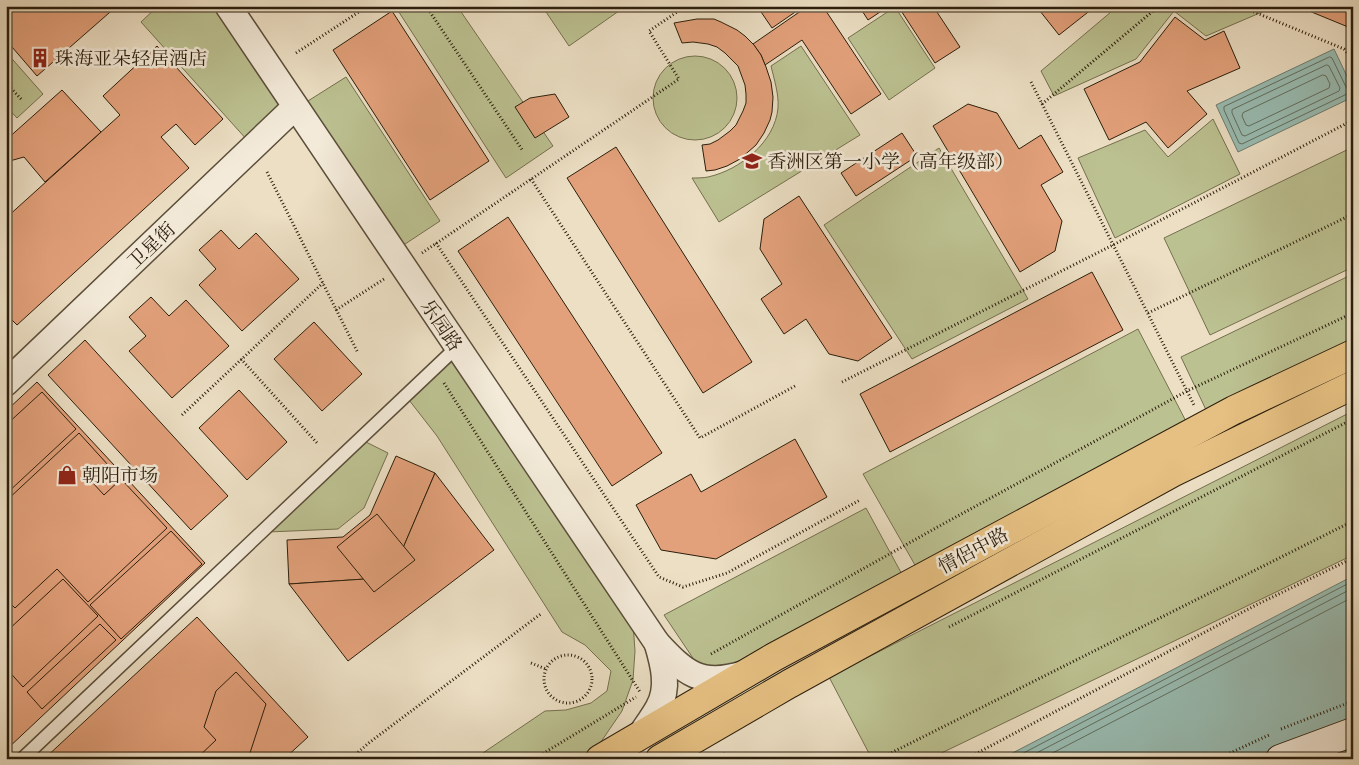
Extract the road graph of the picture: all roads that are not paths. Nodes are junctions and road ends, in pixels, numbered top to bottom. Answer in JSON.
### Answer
{"nodes":[{"id":1,"x":228,"y":6,"type":"edge"},
{"id":2,"x":295,"y":107,"type":"junction"},
{"id":3,"x":456,"y":347,"type":"junction"},
{"id":4,"x":1353,"y":354,"type":"edge"},
{"id":5,"x":6,"y":383,"type":"edge"},
{"id":6,"x":1353,"y":385,"type":"edge"},
{"id":7,"x":657,"y":643,"type":"junction"},
{"id":8,"x":746,"y":673,"type":"junction"},
{"id":9,"x":1353,"y":732,"type":"edge"},
{"id":10,"x":641,"y":734,"type":"junction"},
{"id":11,"x":22,"y":759,"type":"edge"},
{"id":12,"x":600,"y":759,"type":"edge"},
{"id":13,"x":660,"y":759,"type":"edge"},
{"id":14,"x":1280,"y":759,"type":"edge"}],
"edges":[{"from":1,"to":2,"type":"street","name":"乐园路"},
{"from":2,"to":3,"type":"street","name":"乐园路"},
{"from":2,"to":5,"type":"street","name":"卫星街"},
{"from":3,"to":7,"type":"street","name":"乐园路"},
{"from":3,"to":11,"type":"lane"},
{"from":4,"to":8,"type":"highway","name":"情侶中路"},
{"from":6,"to":13,"type":"highway","name":"情侶中路"},
{"from":7,"to":8,"type":"street"},
{"from":7,"to":10,"type":"street"},
{"from":8,"to":10,"type":"highway","name":"情侶中路"},
{"from":9,"to":14,"type":"street"},
{"from":10,"to":12,"type":"highway","name":"情侶中路"}]}
